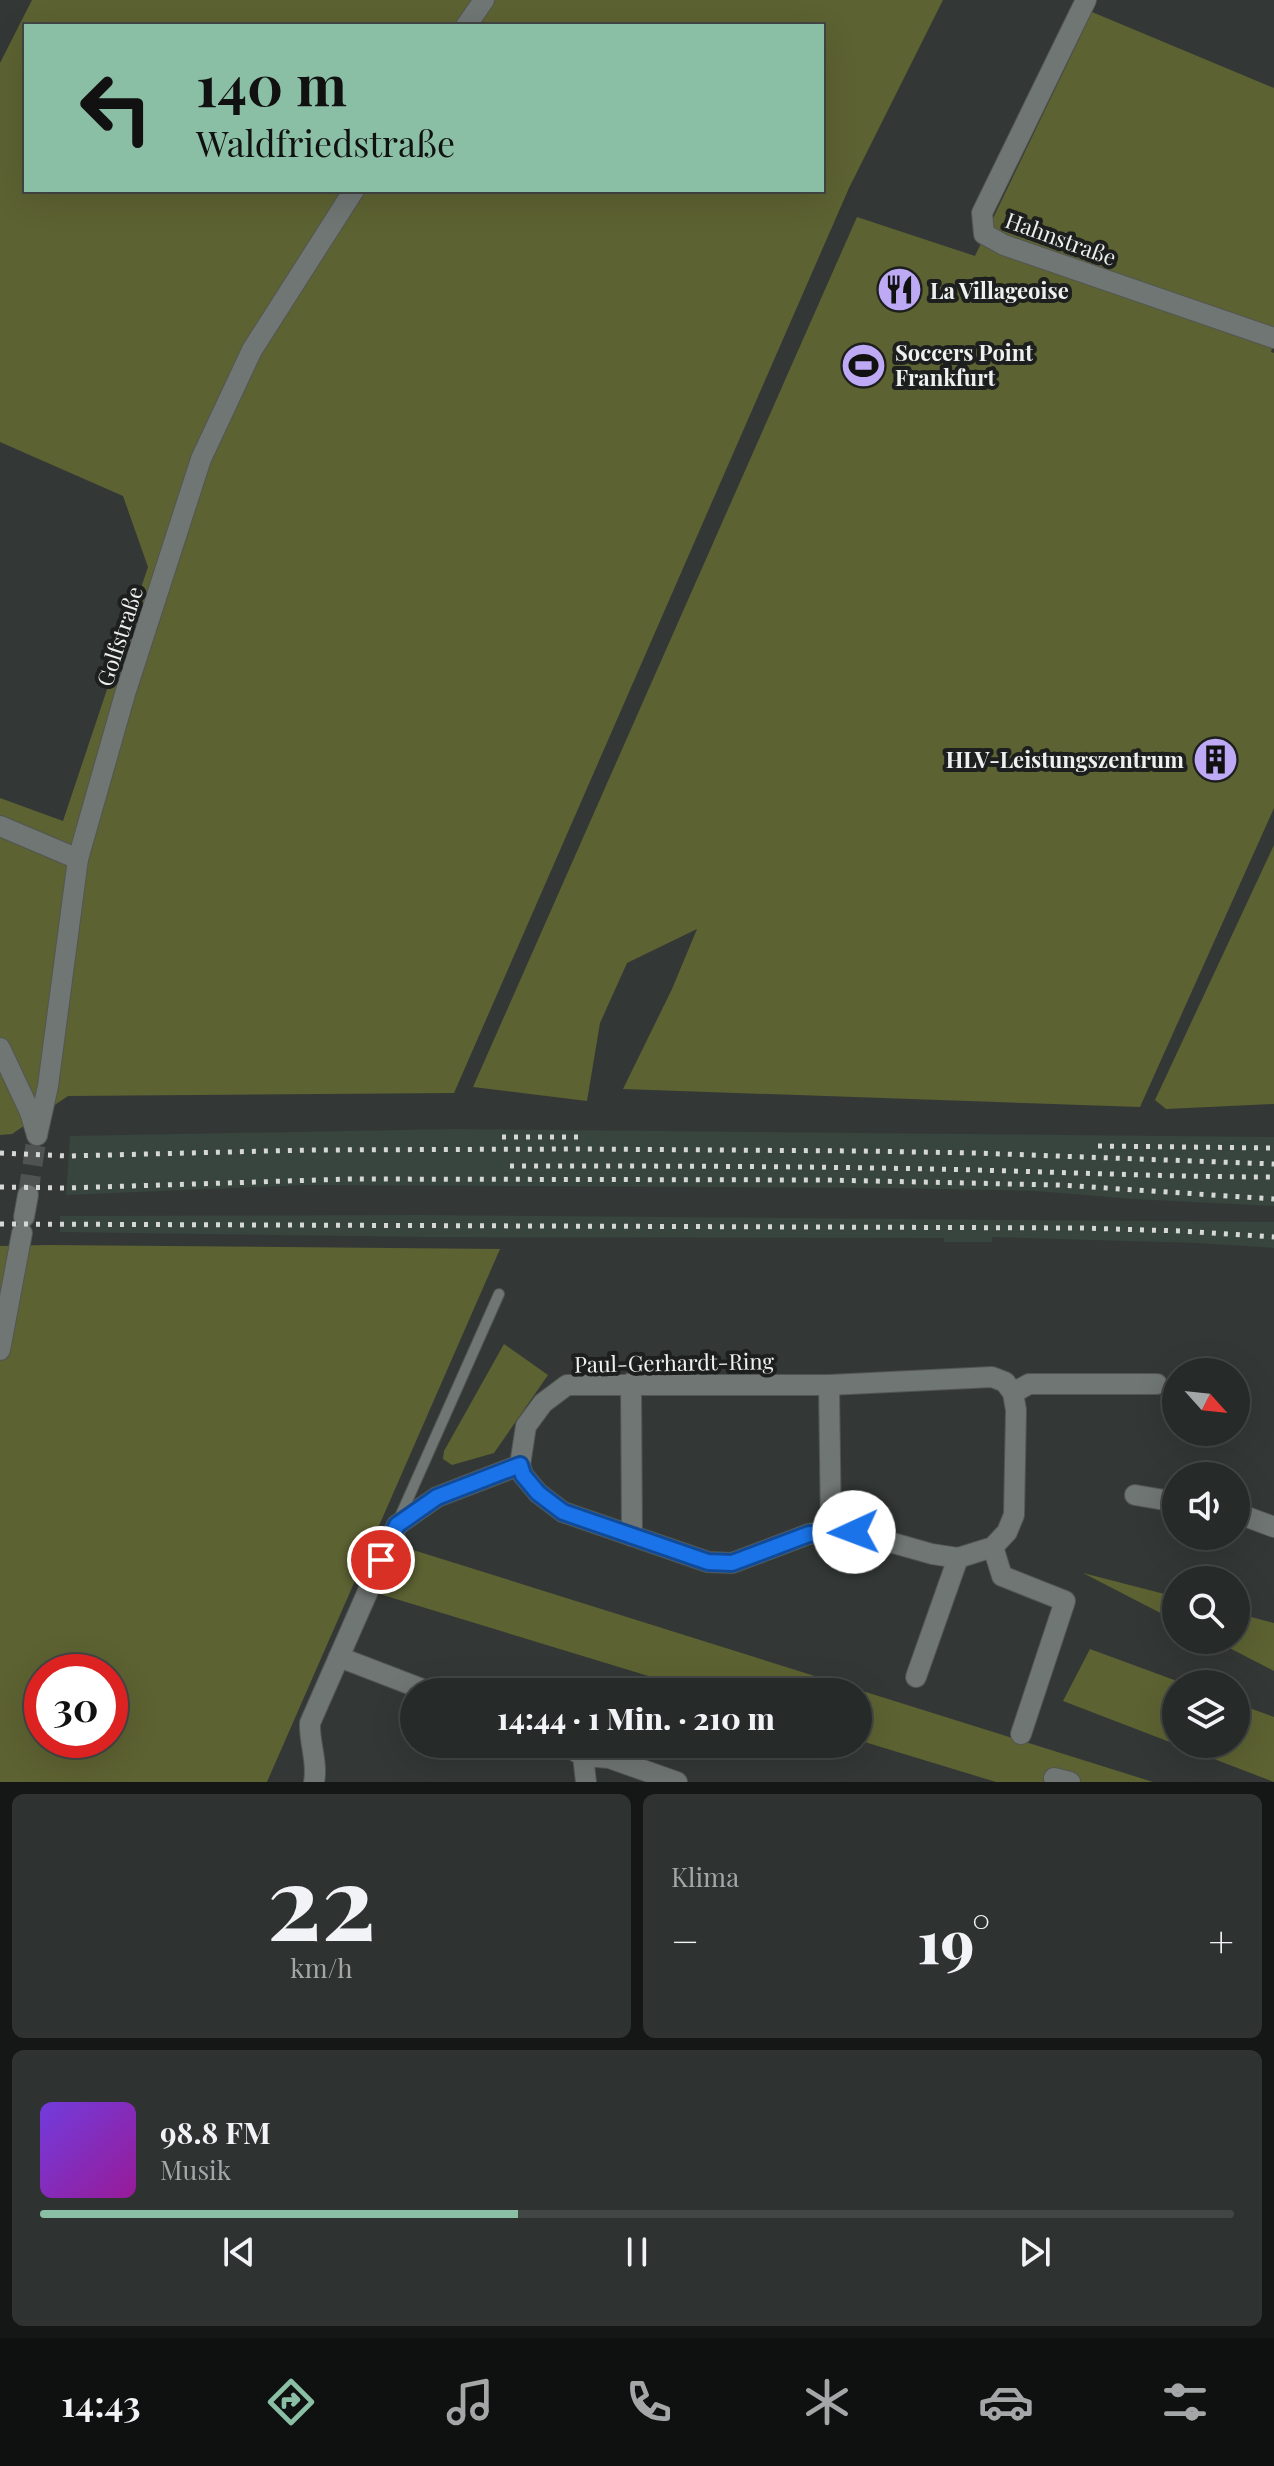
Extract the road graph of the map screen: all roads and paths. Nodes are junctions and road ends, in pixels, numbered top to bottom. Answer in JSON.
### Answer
{"nodes":[{"id":1,"x":484,"y":0,"type":"edge"},
{"id":2,"x":1086,"y":0,"type":"edge"},
{"id":3,"x":467,"y":24,"type":"edge"},
{"id":4,"x":353,"y":192,"type":"edge"},
{"id":5,"x":1274,"y":338,"type":"edge"},
{"id":6,"x":0,"y":826,"type":"edge"},
{"id":7,"x":78,"y":859,"type":"junction"},
{"id":8,"x":0,"y":1048,"type":"edge"},
{"id":9,"x":28,"y":1195,"type":"tunnel mouth"},
{"id":10,"x":5,"y":1288,"type":"edge"},
{"id":11,"x":499,"y":1294,"type":"dead end"},
{"id":12,"x":0,"y":1350,"type":"edge"},
{"id":13,"x":631,"y":1383,"type":"junction"},
{"id":14,"x":1157,"y":1384,"type":"dead end"},
{"id":15,"x":829,"y":1385,"type":"junction"},
{"id":16,"x":1013,"y":1393,"type":"junction"},
{"id":17,"x":520,"y":1465,"type":"junction"},
{"id":18,"x":1135,"y":1495,"type":"dead end"},
{"id":19,"x":1162,"y":1500,"type":"edge"},
{"id":20,"x":1250,"y":1518,"type":"edge"},
{"id":21,"x":397,"y":1525,"type":"junction"},
{"id":22,"x":1274,"y":1527,"type":"edge"},
{"id":23,"x":831,"y":1531,"type":"junction"},
{"id":24,"x":632,"y":1536,"type":"junction"},
{"id":25,"x":993,"y":1547,"type":"junction"},
{"id":26,"x":958,"y":1558,"type":"junction"},
{"id":27,"x":339,"y":1657,"type":"junction"},
{"id":28,"x":916,"y":1677,"type":"dead end"},
{"id":29,"x":400,"y":1680,"type":"edge"},
{"id":30,"x":1021,"y":1734,"type":"dead end"},
{"id":31,"x":583,"y":1758,"type":"edge"},
{"id":32,"x":609,"y":1758,"type":"edge"},
{"id":33,"x":314,"y":1782,"type":"edge"},
{"id":34,"x":586,"y":1782,"type":"edge"},
{"id":35,"x":677,"y":1782,"type":"edge"}],
"edges":[{"from":1,"to":3,"type":"street"},
{"from":2,"to":5,"type":"street","name":"Hahnstraße"},
{"from":4,"to":7,"type":"street","name":"Golfstraße"},
{"from":6,"to":7,"type":"street"},
{"from":7,"to":8,"type":"street","name":"Golfstraße"},
{"from":9,"to":10,"type":"street"},
{"from":10,"to":12,"type":"street"},
{"from":11,"to":21,"type":"lane"},
{"from":13,"to":15,"type":"street","name":"Paul-Gerhardt-Ring"},
{"from":13,"to":17,"type":"street","name":"Paul-Gerhardt-Ring"},
{"from":13,"to":24,"type":"street"},
{"from":14,"to":16,"type":"street"},
{"from":15,"to":16,"type":"street","name":"Paul-Gerhardt-Ring"},
{"from":15,"to":23,"type":"street"},
{"from":16,"to":25,"type":"street"},
{"from":17,"to":21,"type":"street"},
{"from":17,"to":24,"type":"street"},
{"from":18,"to":19,"type":"street"},
{"from":20,"to":22,"type":"street"},
{"from":21,"to":27,"type":"street"},
{"from":23,"to":24,"type":"street"},
{"from":23,"to":26,"type":"street"},
{"from":25,"to":26,"type":"street"},
{"from":25,"to":30,"type":"street"},
{"from":26,"to":28,"type":"street"},
{"from":27,"to":29,"type":"street"},
{"from":27,"to":33,"type":"street"},
{"from":31,"to":34,"type":"street"},
{"from":32,"to":35,"type":"street"}]}
